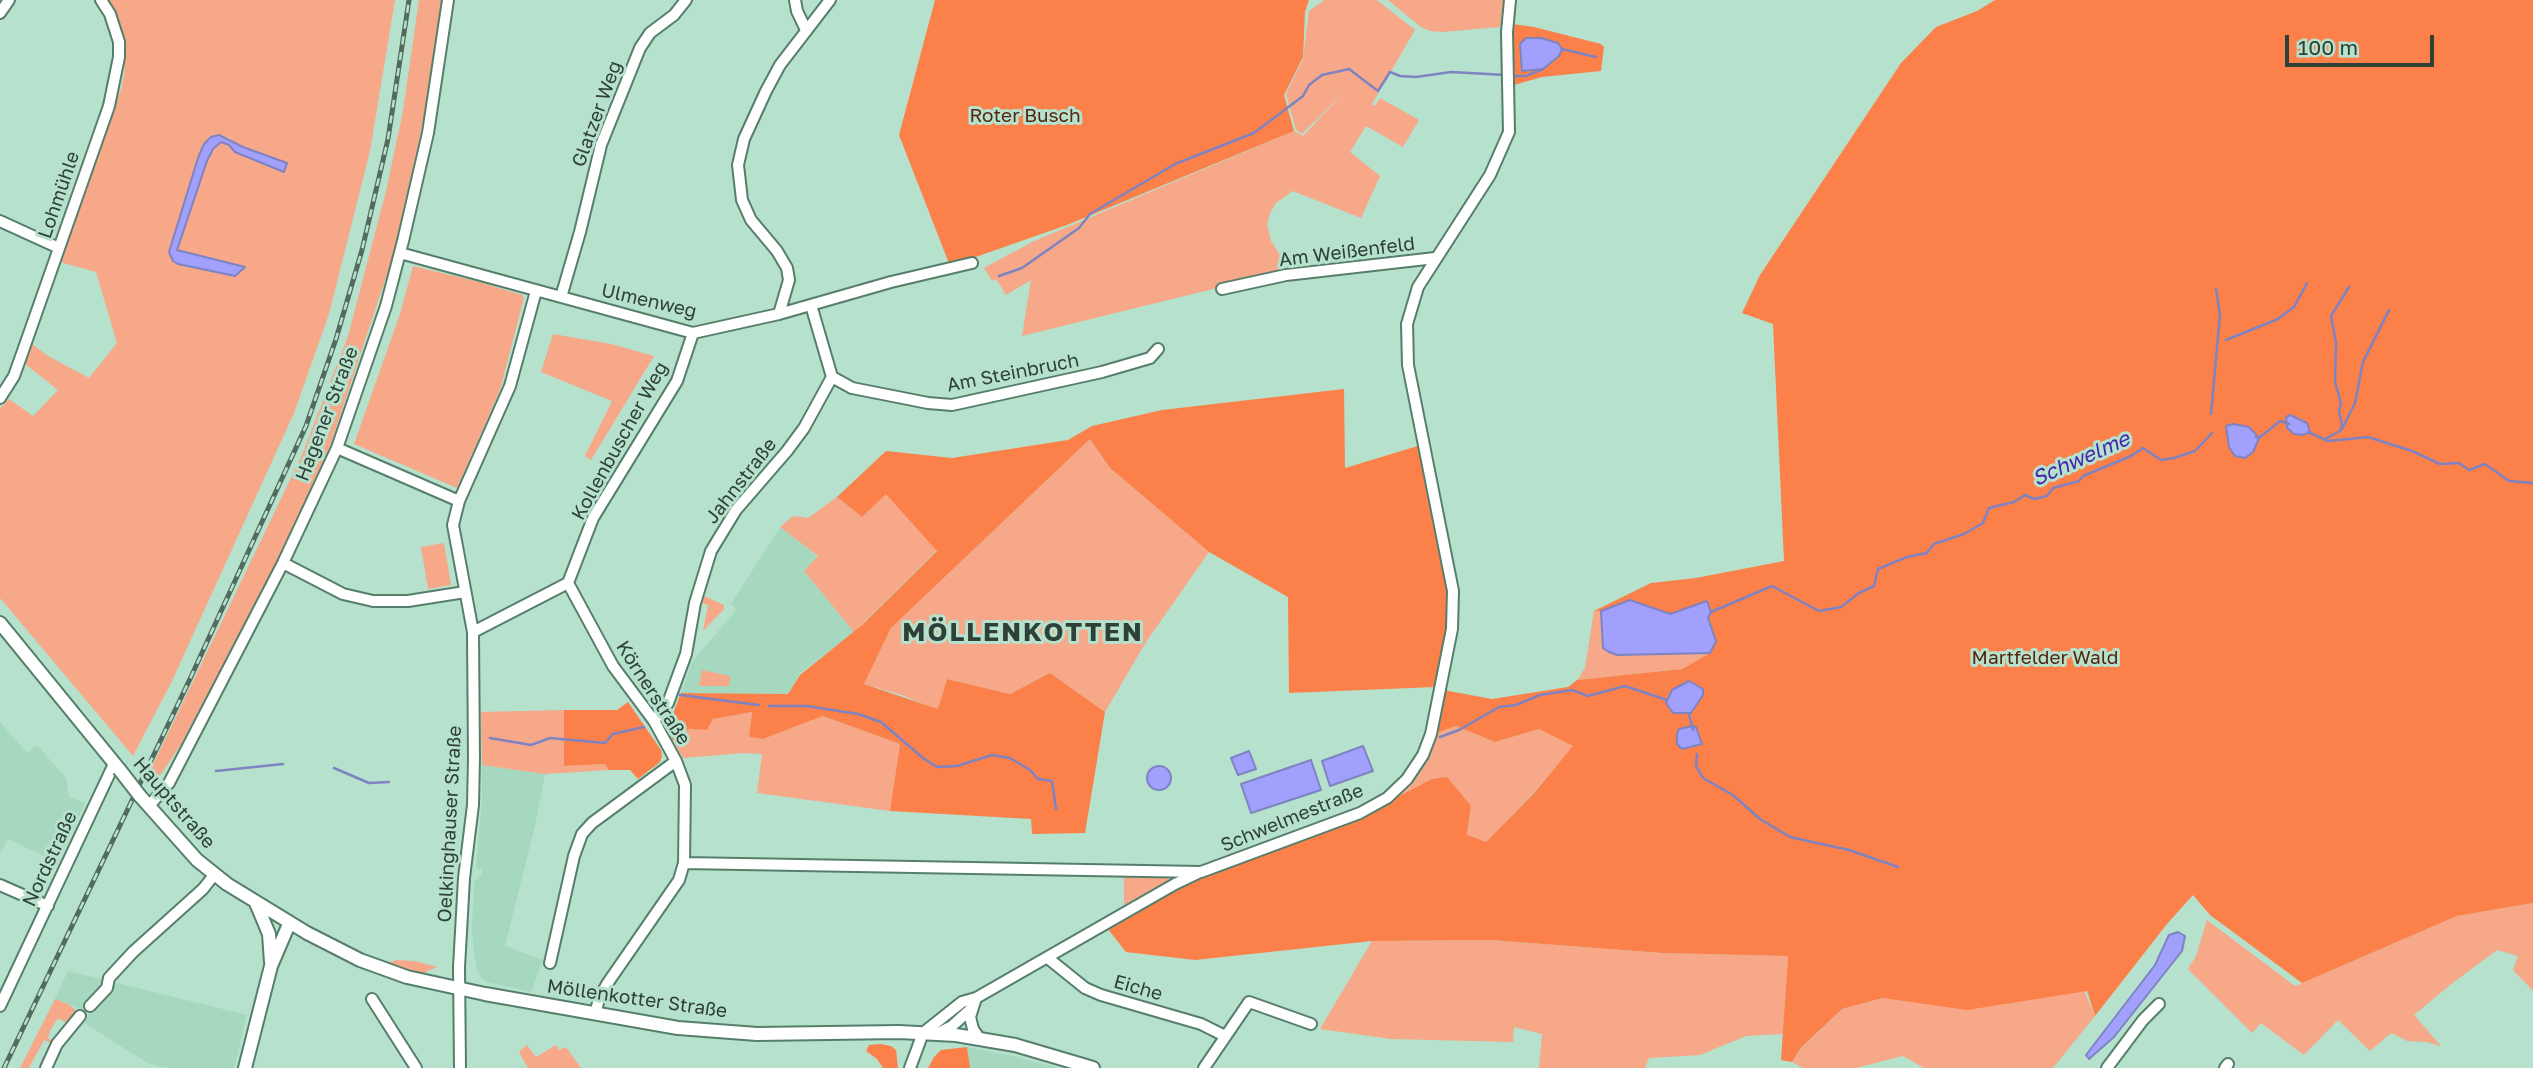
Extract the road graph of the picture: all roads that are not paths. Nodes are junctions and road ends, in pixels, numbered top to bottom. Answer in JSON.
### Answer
{"nodes":[{"id":1,"x":9,"y":0,"type":"edge"},
{"id":2,"x":101,"y":0,"type":"edge"},
{"id":3,"x":448,"y":0,"type":"edge"},
{"id":4,"x":685,"y":0,"type":"edge"},
{"id":5,"x":795,"y":0,"type":"edge"},
{"id":6,"x":830,"y":0,"type":"edge"},
{"id":7,"x":1510,"y":0,"type":"edge"},
{"id":8,"x":0,"y":13,"type":"edge"},
{"id":9,"x":806,"y":30,"type":"junction"},
{"id":10,"x":0,"y":221,"type":"edge"},
{"id":11,"x":60,"y":248,"type":"junction"},
{"id":12,"x":400,"y":253,"type":"junction"},
{"id":13,"x":1435,"y":258,"type":"junction"},
{"id":14,"x":972,"y":263,"type":"dead end"},
{"id":15,"x":1222,"y":289,"type":"dead end"},
{"id":16,"x":536,"y":291,"type":"junction"},
{"id":17,"x":561,"y":297,"type":"junction"},
{"id":18,"x":811,"y":305,"type":"junction"},
{"id":19,"x":779,"y":314,"type":"junction"},
{"id":20,"x":692,"y":333,"type":"junction"},
{"id":21,"x":1158,"y":349,"type":"dead end"},
{"id":22,"x":832,"y":377,"type":"junction"},
{"id":23,"x":0,"y":397,"type":"edge"},
{"id":24,"x":337,"y":448,"type":"junction"},
{"id":25,"x":458,"y":501,"type":"junction"},
{"id":26,"x":283,"y":564,"type":"junction"},
{"id":27,"x":568,"y":583,"type":"junction"},
{"id":28,"x":465,"y":592,"type":"junction"},
{"id":29,"x":0,"y":623,"type":"edge"},
{"id":30,"x":473,"y":632,"type":"junction"},
{"id":31,"x":654,"y":721,"type":"junction"},
{"id":32,"x":676,"y":761,"type":"junction"},
{"id":33,"x":116,"y":767,"type":"junction"},
{"id":34,"x":144,"y":801,"type":"junction"},
{"id":35,"x":684,"y":863,"type":"junction"},
{"id":36,"x":1201,"y":872,"type":"junction"},
{"id":37,"x":214,"y":875,"type":"junction"},
{"id":38,"x":0,"y":885,"type":"edge"},
{"id":39,"x":256,"y":903,"type":"junction"},
{"id":40,"x":48,"y":906,"type":"junction"},
{"id":41,"x":289,"y":923,"type":"junction"},
{"id":42,"x":1048,"y":959,"type":"junction"},
{"id":43,"x":360,"y":960,"type":"joint"},
{"id":44,"x":550,"y":963,"type":"dead end"},
{"id":45,"x":271,"y":966,"type":"junction"},
{"id":46,"x":460,"y":989,"type":"junction"},
{"id":47,"x":372,"y":999,"type":"dead end"},
{"id":48,"x":974,"y":1004,"type":"junction"},
{"id":49,"x":2159,"y":1004,"type":"dead end"},
{"id":50,"x":0,"y":1006,"type":"edge"},
{"id":51,"x":90,"y":1006,"type":"dead end"},
{"id":52,"x":950,"y":1012,"type":"junction"},
{"id":53,"x":595,"y":1014,"type":"junction"},
{"id":54,"x":80,"y":1016,"type":"dead end"},
{"id":55,"x":1311,"y":1024,"type":"dead end"},
{"id":56,"x":954,"y":1031,"type":"junction"},
{"id":57,"x":923,"y":1033,"type":"junction"},
{"id":58,"x":1224,"y":1036,"type":"junction"},
{"id":59,"x":979,"y":1038,"type":"junction"},
{"id":60,"x":46,"y":1068,"type":"edge"},
{"id":61,"x":245,"y":1068,"type":"edge"},
{"id":62,"x":416,"y":1068,"type":"edge"},
{"id":63,"x":460,"y":1068,"type":"edge"},
{"id":64,"x":910,"y":1068,"type":"edge"},
{"id":65,"x":1093,"y":1068,"type":"edge"},
{"id":66,"x":1204,"y":1068,"type":"edge"},
{"id":67,"x":2107,"y":1068,"type":"edge"}],
"edges":[{"from":1,"to":8,"type":"street"},
{"from":2,"to":11,"type":"street","name":"Lohmühle"},
{"from":3,"to":12,"type":"street","name":"Hagener Straße"},
{"from":4,"to":17,"type":"street","name":"Glatzer Weg"},
{"from":5,"to":9,"type":"street"},
{"from":6,"to":9,"type":"street"},
{"from":7,"to":13,"type":"street","name":"Am Weißenfeld"},
{"from":9,"to":19,"type":"street"},
{"from":10,"to":11,"type":"street"},
{"from":11,"to":23,"type":"street","name":"Lohmühle"},
{"from":12,"to":16,"type":"street","name":"Ulmenweg"},
{"from":12,"to":24,"type":"street","name":"Hagener Straße"},
{"from":13,"to":15,"type":"street","name":"Am Weißenfeld"},
{"from":13,"to":36,"type":"street","name":"Schwelmestraße"},
{"from":14,"to":18,"type":"street","name":"Ulmenweg"},
{"from":16,"to":17,"type":"street","name":"Ulmenweg"},
{"from":16,"to":25,"type":"street","name":"Oelkinghauser Straße"},
{"from":17,"to":20,"type":"street","name":"Ulmenweg"},
{"from":18,"to":19,"type":"street","name":"Ulmenweg"},
{"from":18,"to":22,"type":"street"},
{"from":19,"to":20,"type":"street","name":"Ulmenweg"},
{"from":20,"to":27,"type":"street","name":"Kollenbuscher Weg"},
{"from":21,"to":22,"type":"street","name":"Am Steinbruch"},
{"from":22,"to":31,"type":"street","name":"Jahnstraße"},
{"from":24,"to":25,"type":"street"},
{"from":24,"to":26,"type":"street","name":"Hagener Straße"},
{"from":25,"to":28,"type":"street","name":"Oelkinghauser Straße"},
{"from":26,"to":28,"type":"street"},
{"from":26,"to":34,"type":"street","name":"Hagener Straße"},
{"from":27,"to":30,"type":"street"},
{"from":27,"to":31,"type":"street","name":"Körnerstraße"},
{"from":28,"to":30,"type":"street","name":"Oelkinghauser Straße"},
{"from":29,"to":33,"type":"main road","name":"Hauptstraße"},
{"from":30,"to":46,"type":"street","name":"Oelkinghauser Straße"},
{"from":31,"to":32,"type":"street","name":"Körnerstraße"},
{"from":32,"to":35,"type":"street","name":"Körnerstraße"},
{"from":32,"to":44,"type":"street"},
{"from":33,"to":34,"type":"main road","name":"Hauptstraße","bridge":true},
{"from":33,"to":40,"type":"street","name":"Nordstraße"},
{"from":34,"to":37,"type":"main road","name":"Hauptstraße"},
{"from":35,"to":36,"type":"street","name":"Schwelmestraße"},
{"from":35,"to":53,"type":"street","name":"Körnerstraße"},
{"from":36,"to":42,"type":"street"},
{"from":37,"to":39,"type":"main road","name":"Hauptstraße"},
{"from":37,"to":51,"type":"street"},
{"from":38,"to":40,"type":"street"},
{"from":39,"to":41,"type":"main road","name":"Hauptstraße"},
{"from":39,"to":45,"type":"main road"},
{"from":40,"to":50,"type":"street","name":"Nordstraße"},
{"from":41,"to":43,"type":"main road","name":"Hauptstraße"},
{"from":41,"to":45,"type":"main road"},
{"from":42,"to":48,"type":"street"},
{"from":42,"to":58,"type":"street","name":"Eiche"},
{"from":43,"to":46,"type":"main road","name":"Möllenkotter Straße"},
{"from":45,"to":61,"type":"main road"},
{"from":46,"to":53,"type":"main road","name":"Möllenkotter Straße"},
{"from":46,"to":63,"type":"street"},
{"from":47,"to":62,"type":"street"},
{"from":48,"to":52,"type":"street"},
{"from":48,"to":56,"type":"street"},
{"from":48,"to":59,"type":"street"},
{"from":49,"to":67,"type":"street"},
{"from":52,"to":56,"type":"street"},
{"from":52,"to":57,"type":"street"},
{"from":53,"to":57,"type":"main road","name":"Möllenkotter Straße"},
{"from":54,"to":60,"type":"street"},
{"from":55,"to":58,"type":"street"},
{"from":56,"to":57,"type":"main road","name":"Möllenkotter Straße"},
{"from":56,"to":59,"type":"main road","name":"Möllenkotter Straße"},
{"from":57,"to":64,"type":"street"},
{"from":58,"to":66,"type":"street"},
{"from":59,"to":65,"type":"main road","name":"Möllenkotter Straße"}]}
